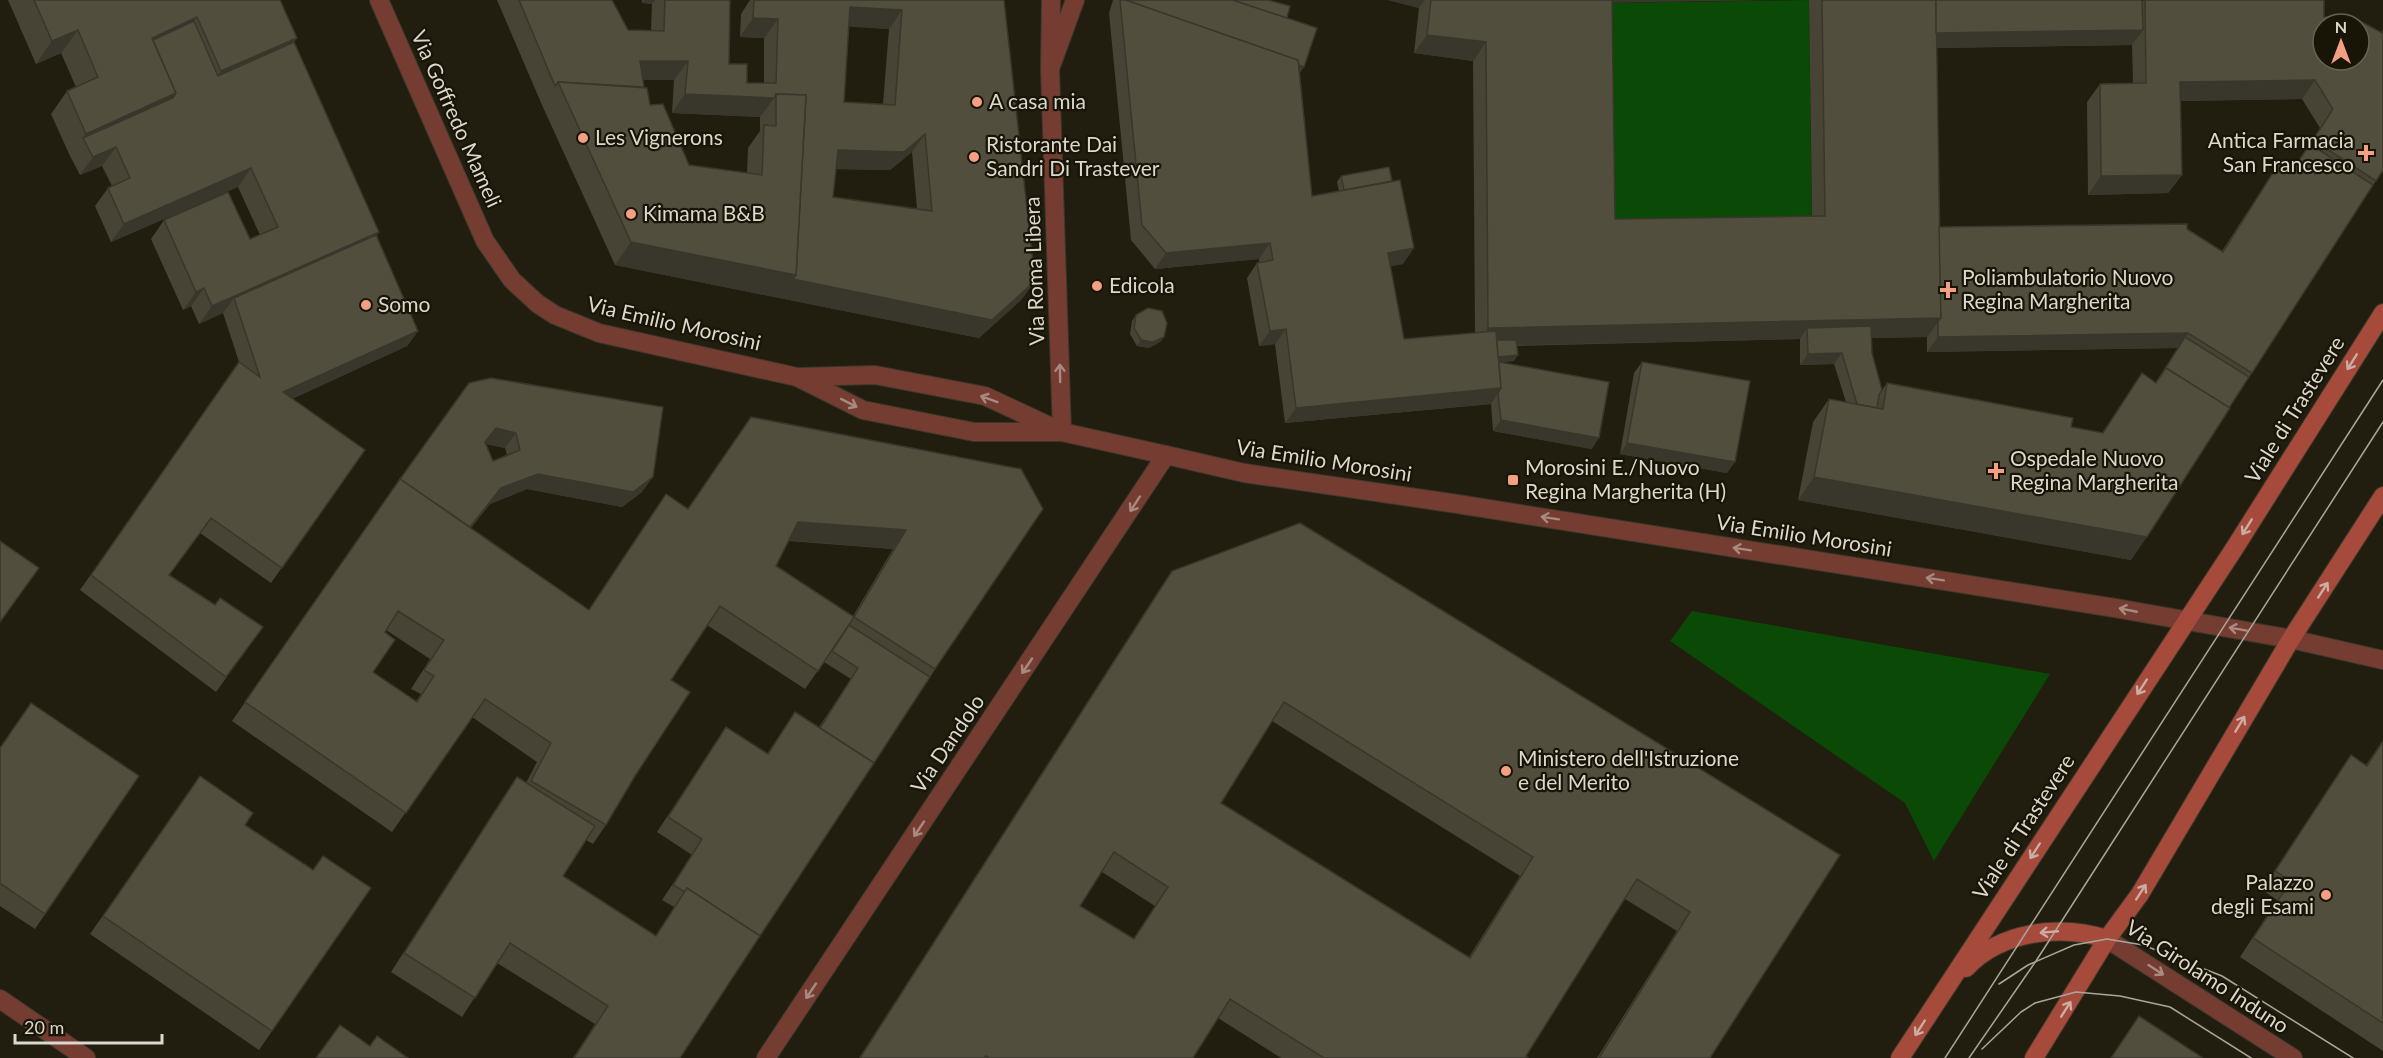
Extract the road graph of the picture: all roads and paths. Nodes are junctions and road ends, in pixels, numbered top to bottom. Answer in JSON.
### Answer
{"nodes":[{"id":1,"x":379,"y":0,"type":"edge"},
{"id":2,"x":1051,"y":0,"type":"edge"},
{"id":3,"x":1076,"y":0,"type":"edge"},
{"id":4,"x":1050,"y":69,"type":"junction"},
{"id":5,"x":494,"y":256,"type":"joint"},
{"id":6,"x":2383,"y":313,"type":"edge"},
{"id":7,"x":797,"y":377,"type":"junction"},
{"id":8,"x":1062,"y":432,"type":"junction"},
{"id":9,"x":1166,"y":454,"type":"junction"},
{"id":10,"x":2383,"y":496,"type":"edge"},
{"id":11,"x":2185,"y":621,"type":"junction"},
{"id":12,"x":2291,"y":639,"type":"junction"},
{"id":13,"x":2383,"y":660,"type":"edge"},
{"id":14,"x":2107,"y":939,"type":"junction"},
{"id":15,"x":1939,"y":998,"type":"junction"},
{"id":16,"x":3,"y":1007,"type":"edge"},
{"id":17,"x":86,"y":1058,"type":"edge"},
{"id":18,"x":766,"y":1058,"type":"edge"},
{"id":19,"x":1900,"y":1058,"type":"edge"},
{"id":20,"x":2034,"y":1058,"type":"edge"},
{"id":21,"x":2293,"y":1058,"type":"edge"}],
"edges":[{"from":1,"to":5,"type":"street","name":"Via Goffredo Mameli"},
{"from":2,"to":4,"type":"street","name":"Via Roma Libera"},
{"from":3,"to":4,"type":"street"},
{"from":8,"to":4,"type":"street","name":"Via Roma Libera","one_way":true},
{"from":5,"to":7,"type":"street","name":"Via Emilio Morosini"},
{"from":6,"to":11,"type":"main road","name":"Viale di Trastevere","one_way":true},
{"from":7,"to":8,"type":"street","name":"Via Emilio Morosini","one_way":true},
{"from":8,"to":7,"type":"street","name":"Via Emilio Morosini","one_way":true},
{"from":8,"to":9,"type":"street","name":"Via Emilio Morosini"},
{"from":11,"to":9,"type":"street","name":"Via Emilio Morosini","one_way":true},
{"from":9,"to":18,"type":"street","name":"Via Dandolo","one_way":true},
{"from":12,"to":10,"type":"main road","one_way":true},
{"from":12,"to":11,"type":"street","one_way":true},
{"from":11,"to":15,"type":"main road","name":"Viale di Trastevere","one_way":true},
{"from":12,"to":13,"type":"street"},
{"from":14,"to":12,"type":"main road","one_way":true},
{"from":14,"to":15,"type":"main road","name":"Via Girolamo Induno","one_way":true},
{"from":20,"to":14,"type":"main road","one_way":true},
{"from":14,"to":21,"type":"street","name":"Via Girolamo Induno","one_way":true},
{"from":15,"to":19,"type":"main road","name":"Viale di Trastevere","one_way":true},
{"from":16,"to":17,"type":"street"}]}
